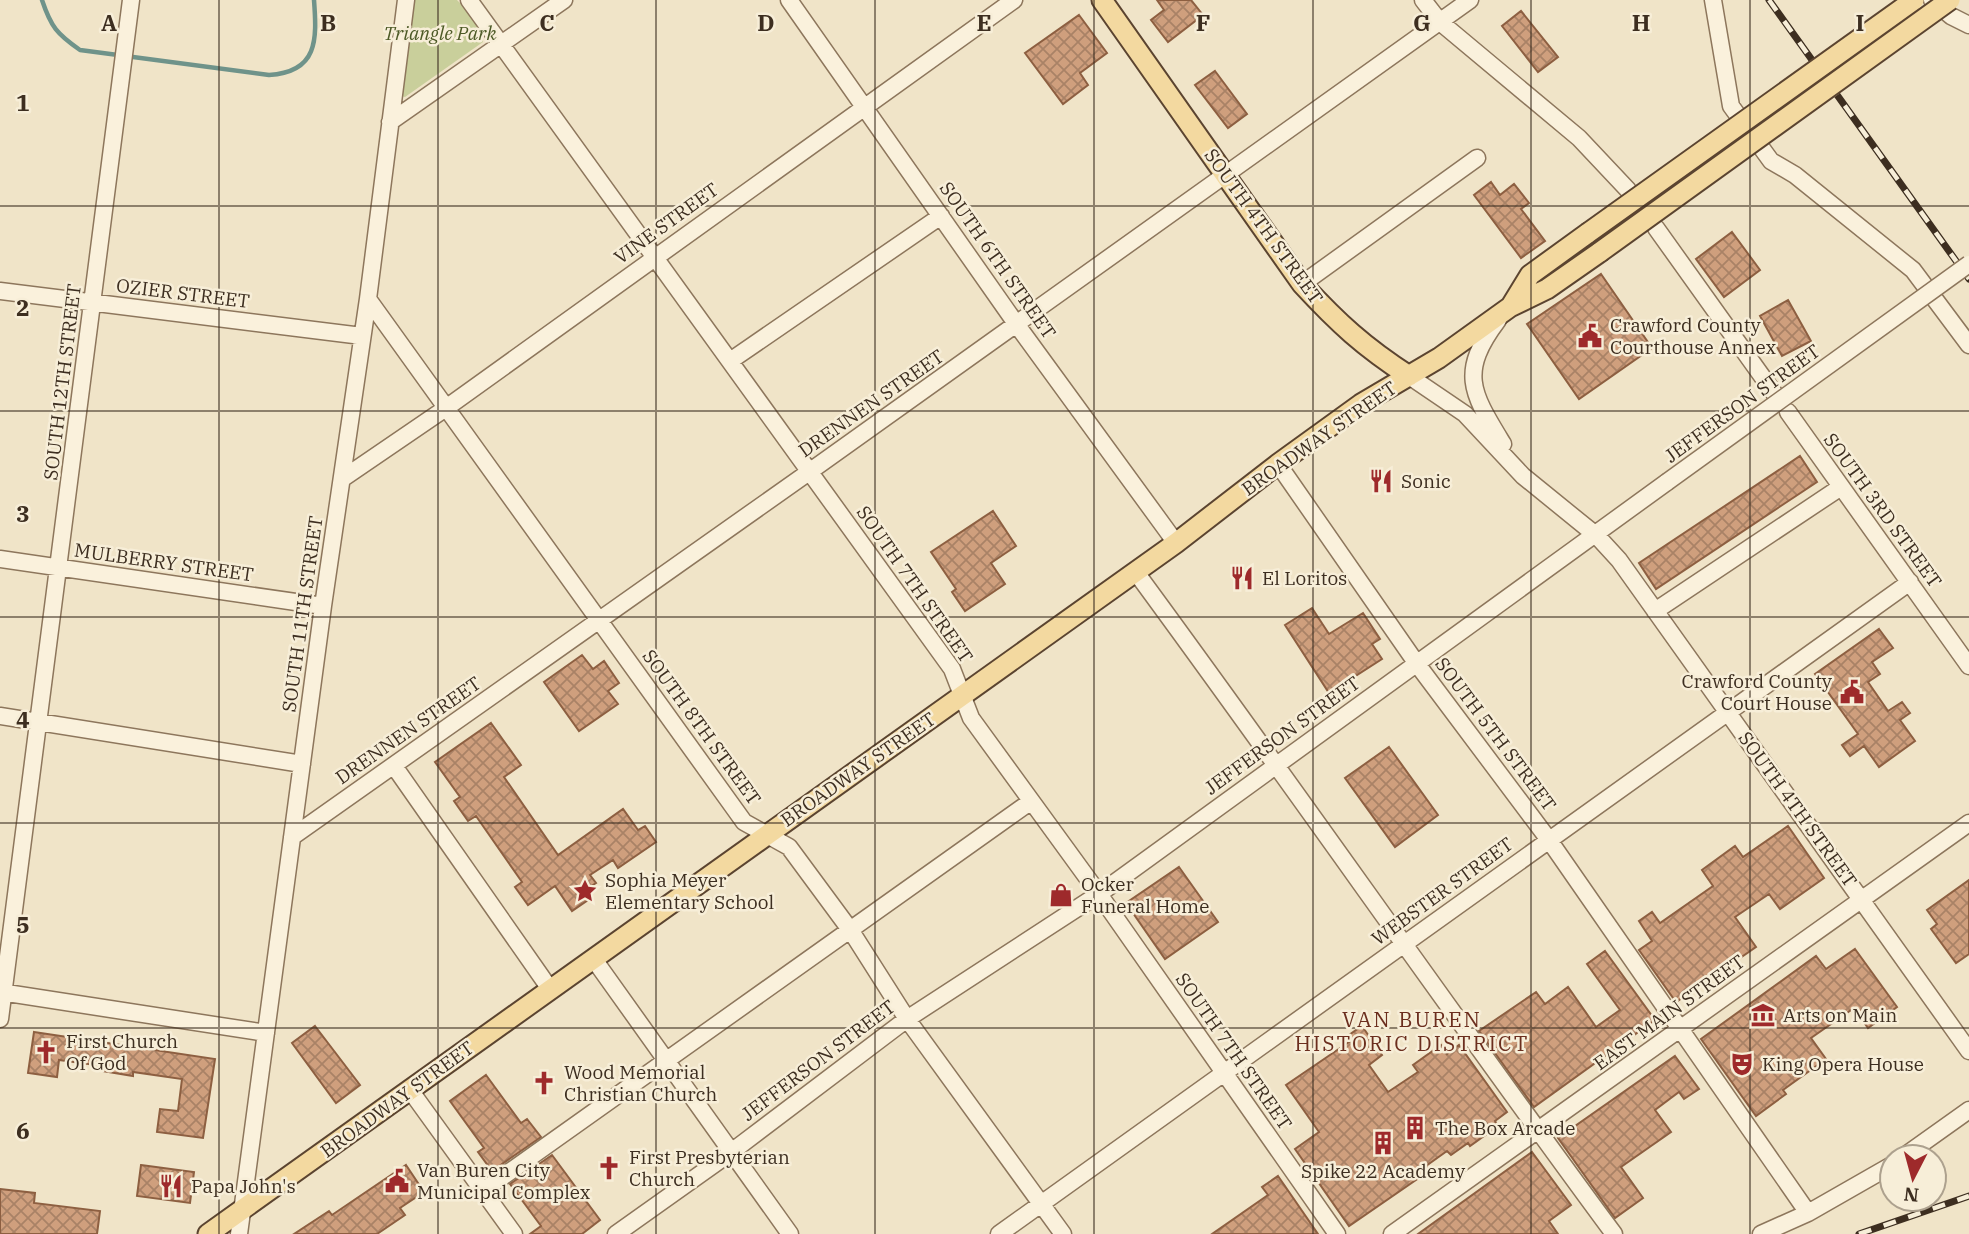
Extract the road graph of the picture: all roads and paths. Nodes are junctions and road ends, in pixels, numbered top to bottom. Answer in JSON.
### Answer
{"nodes":[{"id":1,"x":131,"y":0,"type":"edge"},
{"id":2,"x":406,"y":0,"type":"edge"},
{"id":3,"x":469,"y":0,"type":"edge"},
{"id":4,"x":564,"y":0,"type":"edge"},
{"id":5,"x":789,"y":0,"type":"edge"},
{"id":6,"x":1014,"y":0,"type":"edge"},
{"id":7,"x":1102,"y":0,"type":"edge"},
{"id":8,"x":1423,"y":0,"type":"edge"},
{"id":9,"x":1470,"y":0,"type":"edge"},
{"id":10,"x":1713,"y":0,"type":"edge"},
{"id":11,"x":1914,"y":0,"type":"edge"},
{"id":12,"x":1932,"y":0,"type":"edge"},
{"id":13,"x":1950,"y":0,"type":"edge"},
{"id":14,"x":1440,"y":22,"type":"junction"},
{"id":15,"x":1969,"y":25,"type":"edge"},
{"id":16,"x":502,"y":44,"type":"junction"},
{"id":17,"x":864,"y":107,"type":"junction"},
{"id":18,"x":390,"y":122,"type":"junction"},
{"id":19,"x":1477,"y":158,"type":"dead end"},
{"id":20,"x":1227,"y":176,"type":"junction"},
{"id":21,"x":1628,"y":190,"type":"dead end"},
{"id":22,"x":941,"y":216,"type":"junction"},
{"id":23,"x":1656,"y":228,"type":"dead end"},
{"id":24,"x":655,"y":257,"type":"junction"},
{"id":25,"x":1969,"y":264,"type":"edge"},
{"id":26,"x":1302,"y":284,"type":"junction"},
{"id":27,"x":0,"y":291,"type":"edge"},
{"id":28,"x":368,"y":299,"type":"junction"},
{"id":29,"x":93,"y":304,"type":"junction"},
{"id":30,"x":1508,"y":308,"type":"junction"},
{"id":31,"x":1017,"y":325,"type":"junction"},
{"id":32,"x":362,"y":336,"type":"junction"},
{"id":33,"x":1969,"y":345,"type":"edge"},
{"id":34,"x":730,"y":361,"type":"junction"},
{"id":35,"x":1409,"y":376,"type":"junction"},
{"id":36,"x":1774,"y":393,"type":"dead end"},
{"id":37,"x":446,"y":408,"type":"junction"},
{"id":38,"x":1788,"y":412,"type":"dead end"},
{"id":39,"x":1278,"y":464,"type":"junction"},
{"id":40,"x":810,"y":472,"type":"junction"},
{"id":41,"x":1523,"y":476,"type":"junction"},
{"id":42,"x":342,"y":479,"type":"junction"},
{"id":43,"x":1841,"y":487,"type":"junction"},
{"id":44,"x":1597,"y":536,"type":"junction"},
{"id":45,"x":1176,"y":543,"type":"junction"},
{"id":46,"x":0,"y":559,"type":"edge"},
{"id":47,"x":59,"y":568,"type":"junction"},
{"id":48,"x":1135,"y":571,"type":"junction"},
{"id":49,"x":1910,"y":582,"type":"junction"},
{"id":50,"x":323,"y":606,"type":"junction"},
{"id":51,"x":1655,"y":611,"type":"junction"},
{"id":52,"x":599,"y":621,"type":"junction"},
{"id":53,"x":1417,"y":664,"type":"junction"},
{"id":54,"x":1969,"y":666,"type":"edge"},
{"id":55,"x":962,"y":695,"type":"junction"},
{"id":56,"x":1727,"y":712,"type":"junction"},
{"id":57,"x":0,"y":716,"type":"edge"},
{"id":58,"x":40,"y":722,"type":"junction"},
{"id":59,"x":302,"y":764,"type":"junction"},
{"id":60,"x":1277,"y":764,"type":"junction"},
{"id":61,"x":394,"y":766,"type":"junction"},
{"id":62,"x":1031,"y":802,"type":"junction"},
{"id":63,"x":1969,"y":823,"type":"edge"},
{"id":64,"x":767,"y":834,"type":"junction"},
{"id":65,"x":292,"y":837,"type":"junction"},
{"id":66,"x":1549,"y":839,"type":"junction"},
{"id":67,"x":1099,"y":894,"type":"junction"},
{"id":68,"x":1862,"y":899,"type":"junction"},
{"id":69,"x":850,"y":931,"type":"junction"},
{"id":70,"x":1404,"y":943,"type":"junction"},
{"id":71,"x":593,"y":958,"type":"junction"},
{"id":72,"x":550,"y":989,"type":"junction"},
{"id":73,"x":2,"y":992,"type":"edge"},
{"id":74,"x":907,"y":1018,"type":"junction"},
{"id":75,"x":0,"y":1020,"type":"edge"},
{"id":76,"x":1679,"y":1030,"type":"junction"},
{"id":77,"x":266,"y":1033,"type":"junction"},
{"id":78,"x":1969,"y":1051,"type":"edge"},
{"id":79,"x":667,"y":1061,"type":"junction"},
{"id":80,"x":1223,"y":1073,"type":"junction"},
{"id":81,"x":410,"y":1090,"type":"junction"},
{"id":82,"x":1969,"y":1110,"type":"edge"},
{"id":83,"x":1538,"y":1132,"type":"junction"},
{"id":84,"x":1923,"y":1143,"type":"edge"},
{"id":85,"x":730,"y":1153,"type":"junction"},
{"id":86,"x":1878,"y":1173,"type":"edge"},
{"id":87,"x":484,"y":1190,"type":"junction"},
{"id":88,"x":1041,"y":1204,"type":"junction"},
{"id":89,"x":243,"y":1209,"type":"junction"},
{"id":90,"x":1808,"y":1213,"type":"junction"},
{"id":91,"x":208,"y":1234,"type":"edge"},
{"id":92,"x":239,"y":1234,"type":"edge"},
{"id":93,"x":514,"y":1234,"type":"edge"},
{"id":94,"x":616,"y":1234,"type":"edge"},
{"id":95,"x":790,"y":1234,"type":"edge"},
{"id":96,"x":999,"y":1234,"type":"edge"},
{"id":97,"x":1063,"y":1234,"type":"edge"},
{"id":98,"x":1336,"y":1234,"type":"edge"},
{"id":99,"x":1392,"y":1234,"type":"edge"},
{"id":100,"x":1614,"y":1234,"type":"edge"},
{"id":101,"x":1761,"y":1234,"type":"edge"}],
"edges":[{"from":1,"to":29,"type":"street","name":"SOUTH 12TH STREET"},
{"from":2,"to":18,"type":"street","name":"SOUTH 11TH STREET"},
{"from":3,"to":16,"type":"street","name":"SOUTH 7TH STREET"},
{"from":4,"to":16,"type":"street"},
{"from":5,"to":17,"type":"street","name":"SOUTH 6TH STREET"},
{"from":6,"to":17,"type":"street","name":"VINE STREET"},
{"from":7,"to":20,"type":"main road","name":"SOUTH 4TH STREET"},
{"from":8,"to":14,"type":"street"},
{"from":9,"to":14,"type":"street","name":"DRENNEN STREET"},
{"from":10,"to":33,"type":"street"},
{"from":11,"to":30,"type":"main road","name":"BROADWAY STREET","bridge":true},
{"from":12,"to":15,"type":"street"},
{"from":13,"to":30,"type":"main road","name":"BROADWAY STREET","bridge":true},
{"from":14,"to":20,"type":"street","name":"DRENNEN STREET"},
{"from":14,"to":21,"type":"street"},
{"from":16,"to":18,"type":"street"},
{"from":16,"to":24,"type":"street","name":"SOUTH 7TH STREET"},
{"from":17,"to":22,"type":"street","name":"SOUTH 6TH STREET"},
{"from":17,"to":24,"type":"street","name":"VINE STREET"},
{"from":18,"to":28,"type":"street","name":"SOUTH 11TH STREET"},
{"from":19,"to":26,"type":"street"},
{"from":20,"to":26,"type":"main road","name":"SOUTH 4TH STREET"},
{"from":20,"to":31,"type":"street","name":"DRENNEN STREET"},
{"from":22,"to":31,"type":"street","name":"SOUTH 6TH STREET"},
{"from":22,"to":34,"type":"street"},
{"from":23,"to":36,"type":"street"},
{"from":24,"to":34,"type":"street","name":"SOUTH 7TH STREET"},
{"from":24,"to":37,"type":"street","name":"VINE STREET"},
{"from":25,"to":44,"type":"street","name":"JEFFERSON STREET","bridge":true},
{"from":26,"to":35,"type":"main road","name":"SOUTH 4TH STREET"},
{"from":27,"to":29,"type":"street","name":"OZIER STREET"},
{"from":28,"to":32,"type":"street","name":"SOUTH 11TH STREET"},
{"from":28,"to":37,"type":"street","name":"SOUTH 8TH STREET"},
{"from":29,"to":32,"type":"street","name":"OZIER STREET"},
{"from":29,"to":47,"type":"street","name":"SOUTH 12TH STREET"},
{"from":30,"to":35,"type":"main road","name":"BROADWAY STREET"},
{"from":30,"to":41,"type":"street"},
{"from":31,"to":40,"type":"street","name":"DRENNEN STREET"},
{"from":31,"to":45,"type":"street","name":"SOUTH 6TH STREET"},
{"from":32,"to":42,"type":"street","name":"SOUTH 11TH STREET"},
{"from":34,"to":40,"type":"street","name":"SOUTH 7TH STREET"},
{"from":35,"to":39,"type":"main road","name":"BROADWAY STREET"},
{"from":35,"to":41,"type":"street","name":"SOUTH 4TH STREET"},
{"from":37,"to":42,"type":"street","name":"VINE STREET"},
{"from":37,"to":52,"type":"street","name":"SOUTH 8TH STREET"},
{"from":38,"to":43,"type":"street","name":"SOUTH 3RD STREET"},
{"from":39,"to":45,"type":"main road","name":"BROADWAY STREET"},
{"from":39,"to":53,"type":"street","name":"SOUTH 5TH STREET"},
{"from":40,"to":52,"type":"street","name":"DRENNEN STREET"},
{"from":40,"to":55,"type":"street","name":"SOUTH 7TH STREET"},
{"from":41,"to":44,"type":"street","name":"SOUTH 4TH STREET"},
{"from":42,"to":50,"type":"street","name":"SOUTH 11TH STREET"},
{"from":43,"to":49,"type":"street","name":"SOUTH 3RD STREET"},
{"from":43,"to":51,"type":"street"},
{"from":44,"to":51,"type":"street","name":"SOUTH 4TH STREET"},
{"from":44,"to":53,"type":"street","name":"JEFFERSON STREET"},
{"from":45,"to":48,"type":"main road","name":"BROADWAY STREET"},
{"from":46,"to":47,"type":"street","name":"MULBERRY STREET"},
{"from":47,"to":50,"type":"street","name":"MULBERRY STREET"},
{"from":47,"to":58,"type":"street","name":"SOUTH 12TH STREET"},
{"from":48,"to":55,"type":"main road","name":"BROADWAY STREET"},
{"from":48,"to":60,"type":"street"},
{"from":49,"to":54,"type":"street","name":"SOUTH 3RD STREET"},
{"from":49,"to":56,"type":"street","name":"WEBSTER STREET"},
{"from":50,"to":59,"type":"street","name":"SOUTH 11TH STREET"},
{"from":51,"to":56,"type":"street","name":"SOUTH 4TH STREET"},
{"from":52,"to":61,"type":"street","name":"DRENNEN STREET"},
{"from":52,"to":64,"type":"street","name":"SOUTH 8TH STREET"},
{"from":53,"to":60,"type":"street","name":"JEFFERSON STREET"},
{"from":53,"to":66,"type":"street","name":"SOUTH 5TH STREET"},
{"from":55,"to":62,"type":"street","name":"SOUTH 7TH STREET"},
{"from":55,"to":64,"type":"main road","name":"BROADWAY STREET"},
{"from":56,"to":66,"type":"street","name":"WEBSTER STREET"},
{"from":56,"to":68,"type":"street","name":"SOUTH 4TH STREET"},
{"from":57,"to":58,"type":"street"},
{"from":58,"to":59,"type":"street"},
{"from":58,"to":73,"type":"street","name":"SOUTH 12TH STREET"},
{"from":59,"to":65,"type":"street","name":"SOUTH 11TH STREET"},
{"from":60,"to":67,"type":"street","name":"JEFFERSON STREET"},
{"from":60,"to":70,"type":"street"},
{"from":61,"to":65,"type":"street","name":"DRENNEN STREET"},
{"from":61,"to":72,"type":"street"},
{"from":62,"to":67,"type":"street","name":"SOUTH 7TH STREET"},
{"from":62,"to":69,"type":"street"},
{"from":63,"to":68,"type":"street","name":"EAST MAIN STREET"},
{"from":64,"to":69,"type":"street","name":"SOUTH 8TH STREET"},
{"from":64,"to":71,"type":"main road","name":"BROADWAY STREET"},
{"from":65,"to":77,"type":"street","name":"SOUTH 11TH STREET"},
{"from":66,"to":70,"type":"street","name":"WEBSTER STREET"},
{"from":66,"to":76,"type":"street","name":"SOUTH 5TH STREET"},
{"from":67,"to":74,"type":"street","name":"JEFFERSON STREET"},
{"from":67,"to":80,"type":"street","name":"SOUTH 7TH STREET"},
{"from":68,"to":76,"type":"street","name":"EAST MAIN STREET"},
{"from":68,"to":78,"type":"street","name":"SOUTH 4TH STREET"},
{"from":69,"to":74,"type":"street","name":"SOUTH 8TH STREET"},
{"from":69,"to":79,"type":"street"},
{"from":70,"to":80,"type":"street","name":"WEBSTER STREET"},
{"from":70,"to":83,"type":"street"},
{"from":71,"to":72,"type":"main road","name":"BROADWAY STREET"},
{"from":71,"to":79,"type":"street"},
{"from":72,"to":81,"type":"main road","name":"BROADWAY STREET"},
{"from":73,"to":75,"type":"street","name":"SOUTH 12TH STREET"},
{"from":73,"to":77,"type":"street"},
{"from":74,"to":85,"type":"street","name":"JEFFERSON STREET"},
{"from":74,"to":88,"type":"street","name":"SOUTH 8TH STREET"},
{"from":76,"to":83,"type":"street","name":"EAST MAIN STREET"},
{"from":76,"to":90,"type":"street","name":"SOUTH 5TH STREET"},
{"from":77,"to":89,"type":"street","name":"SOUTH 11TH STREET"},
{"from":79,"to":85,"type":"street"},
{"from":79,"to":87,"type":"street"},
{"from":80,"to":88,"type":"street","name":"WEBSTER STREET"},
{"from":80,"to":98,"type":"street","name":"SOUTH 7TH STREET"},
{"from":81,"to":87,"type":"street"},
{"from":81,"to":89,"type":"main road","name":"BROADWAY STREET"},
{"from":82,"to":84,"type":"street"},
{"from":83,"to":99,"type":"street","name":"EAST MAIN STREET"},
{"from":83,"to":100,"type":"street"},
{"from":85,"to":94,"type":"street","name":"JEFFERSON STREET"},
{"from":85,"to":95,"type":"street"},
{"from":86,"to":90,"type":"street"},
{"from":87,"to":93,"type":"street"},
{"from":88,"to":96,"type":"street","name":"WEBSTER STREET"},
{"from":88,"to":97,"type":"street","name":"SOUTH 8TH STREET"},
{"from":89,"to":91,"type":"main road","name":"BROADWAY STREET"},
{"from":89,"to":92,"type":"street","name":"SOUTH 11TH STREET"},
{"from":90,"to":101,"type":"street"}]}
